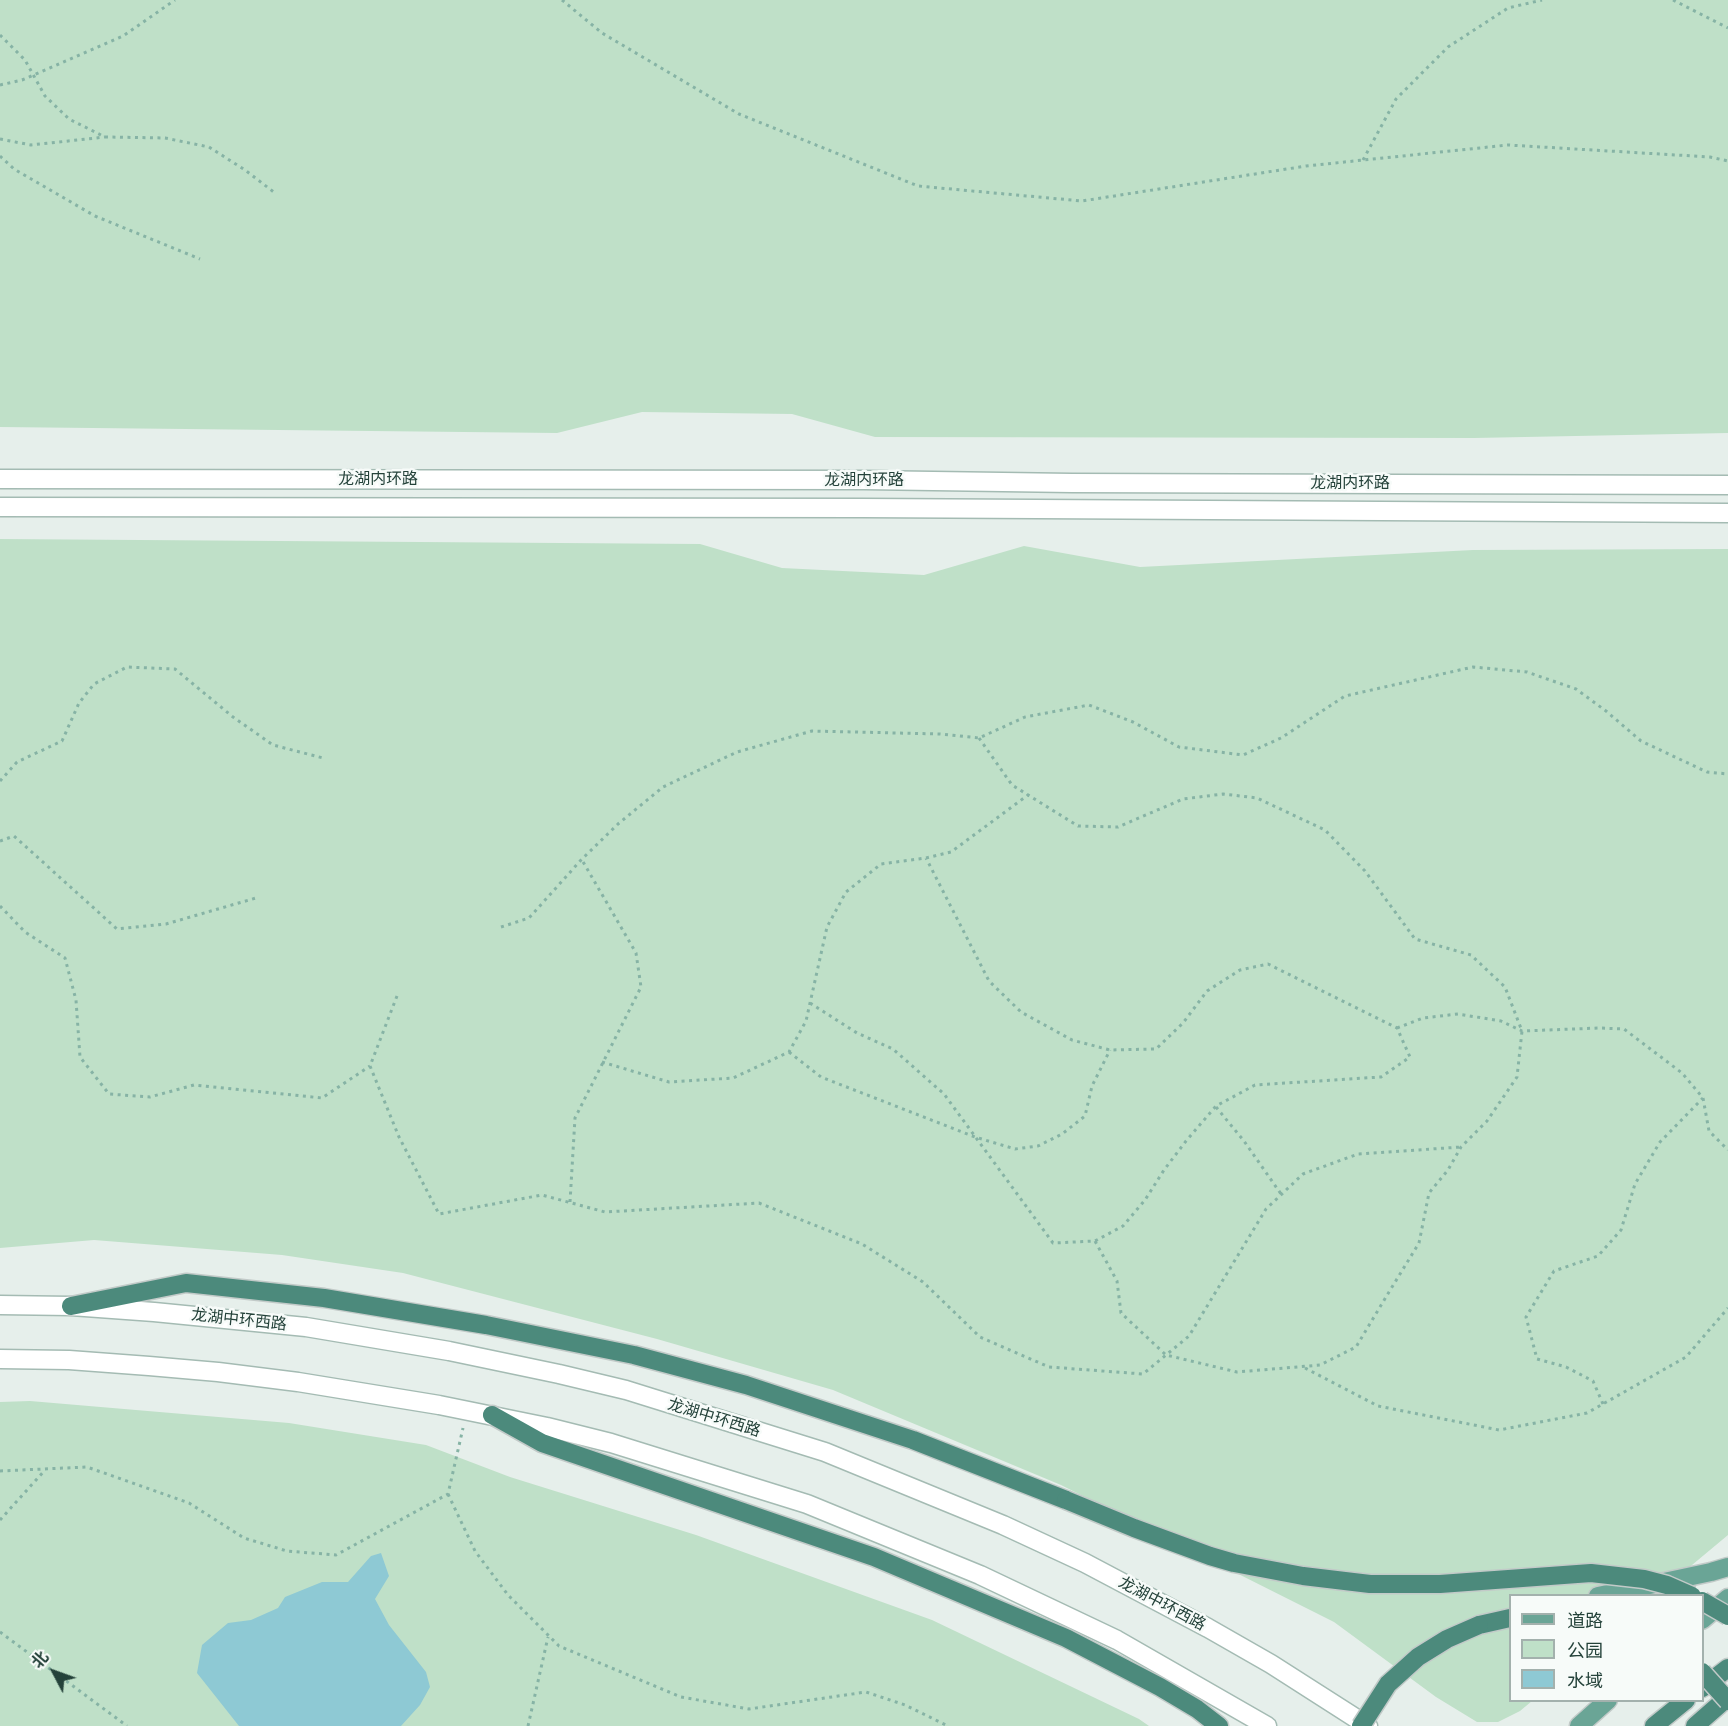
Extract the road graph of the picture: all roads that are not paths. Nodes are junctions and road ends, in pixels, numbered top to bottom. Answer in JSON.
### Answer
{"nodes":[{"id":1,"x":0,"y":479,"type":"edge"},
{"id":2,"x":1728,"y":484,"type":"edge"},
{"id":3,"x":0,"y":507,"type":"edge"},
{"id":4,"x":1728,"y":513,"type":"edge"},
{"id":5,"x":0,"y":1305,"type":"edge"},
{"id":6,"x":72,"y":1306,"type":"junction"},
{"id":7,"x":0,"y":1359,"type":"edge"},
{"id":8,"x":492,"y":1415,"type":"junction"},
{"id":9,"x":1728,"y":1567,"type":"edge"},
{"id":10,"x":1607,"y":1594,"type":"edge"},
{"id":11,"x":1687,"y":1594,"type":"edge"},
{"id":12,"x":1728,"y":1598,"type":"edge"},
{"id":13,"x":1704,"y":1602,"type":"edge"},
{"id":14,"x":1509,"y":1613,"type":"edge"},
{"id":15,"x":1728,"y":1616,"type":"edge"},
{"id":16,"x":1509,"y":1618,"type":"edge"},
{"id":17,"x":1704,"y":1618,"type":"edge"},
{"id":18,"x":1479,"y":1625,"type":"junction"},
{"id":19,"x":1728,"y":1668,"type":"edge"},
{"id":20,"x":1704,"y":1674,"type":"edge"},
{"id":21,"x":1704,"y":1686,"type":"edge"},
{"id":22,"x":1728,"y":1699,"type":"edge"},
{"id":23,"x":1607,"y":1702,"type":"edge"},
{"id":24,"x":1685,"y":1702,"type":"edge"},
{"id":25,"x":1219,"y":1726,"type":"edge"},
{"id":26,"x":1267,"y":1726,"type":"edge"},
{"id":27,"x":1361,"y":1726,"type":"edge"},
{"id":28,"x":1368,"y":1726,"type":"edge"},
{"id":29,"x":1579,"y":1726,"type":"edge"},
{"id":30,"x":1654,"y":1726,"type":"edge"},
{"id":31,"x":1695,"y":1726,"type":"edge"}],
"edges":[{"from":1,"to":2,"type":"main road","name":"龙湖内环路"},
{"from":3,"to":4,"type":"main road","name":"龙湖内环路"},
{"from":5,"to":6,"type":"main road","name":"龙湖中环西路"},
{"from":6,"to":11,"type":"highway","bridge":true},
{"from":6,"to":28,"type":"main road","name":"龙湖中环西路"},
{"from":7,"to":8,"type":"main road"},
{"from":8,"to":25,"type":"highway"},
{"from":8,"to":26,"type":"main road"},
{"from":9,"to":10,"type":"main road","bridge":true},
{"from":12,"to":17,"type":"main road"},
{"from":13,"to":15,"type":"highway","bridge":true},
{"from":14,"to":18,"type":"main road"},
{"from":16,"to":18,"type":"highway"},
{"from":18,"to":27,"type":"highway","bridge":true},
{"from":19,"to":21,"type":"highway"},
{"from":20,"to":22,"type":"highway","bridge":true},
{"from":22,"to":31,"type":"highway"},
{"from":23,"to":29,"type":"main road"},
{"from":24,"to":30,"type":"highway"}]}
